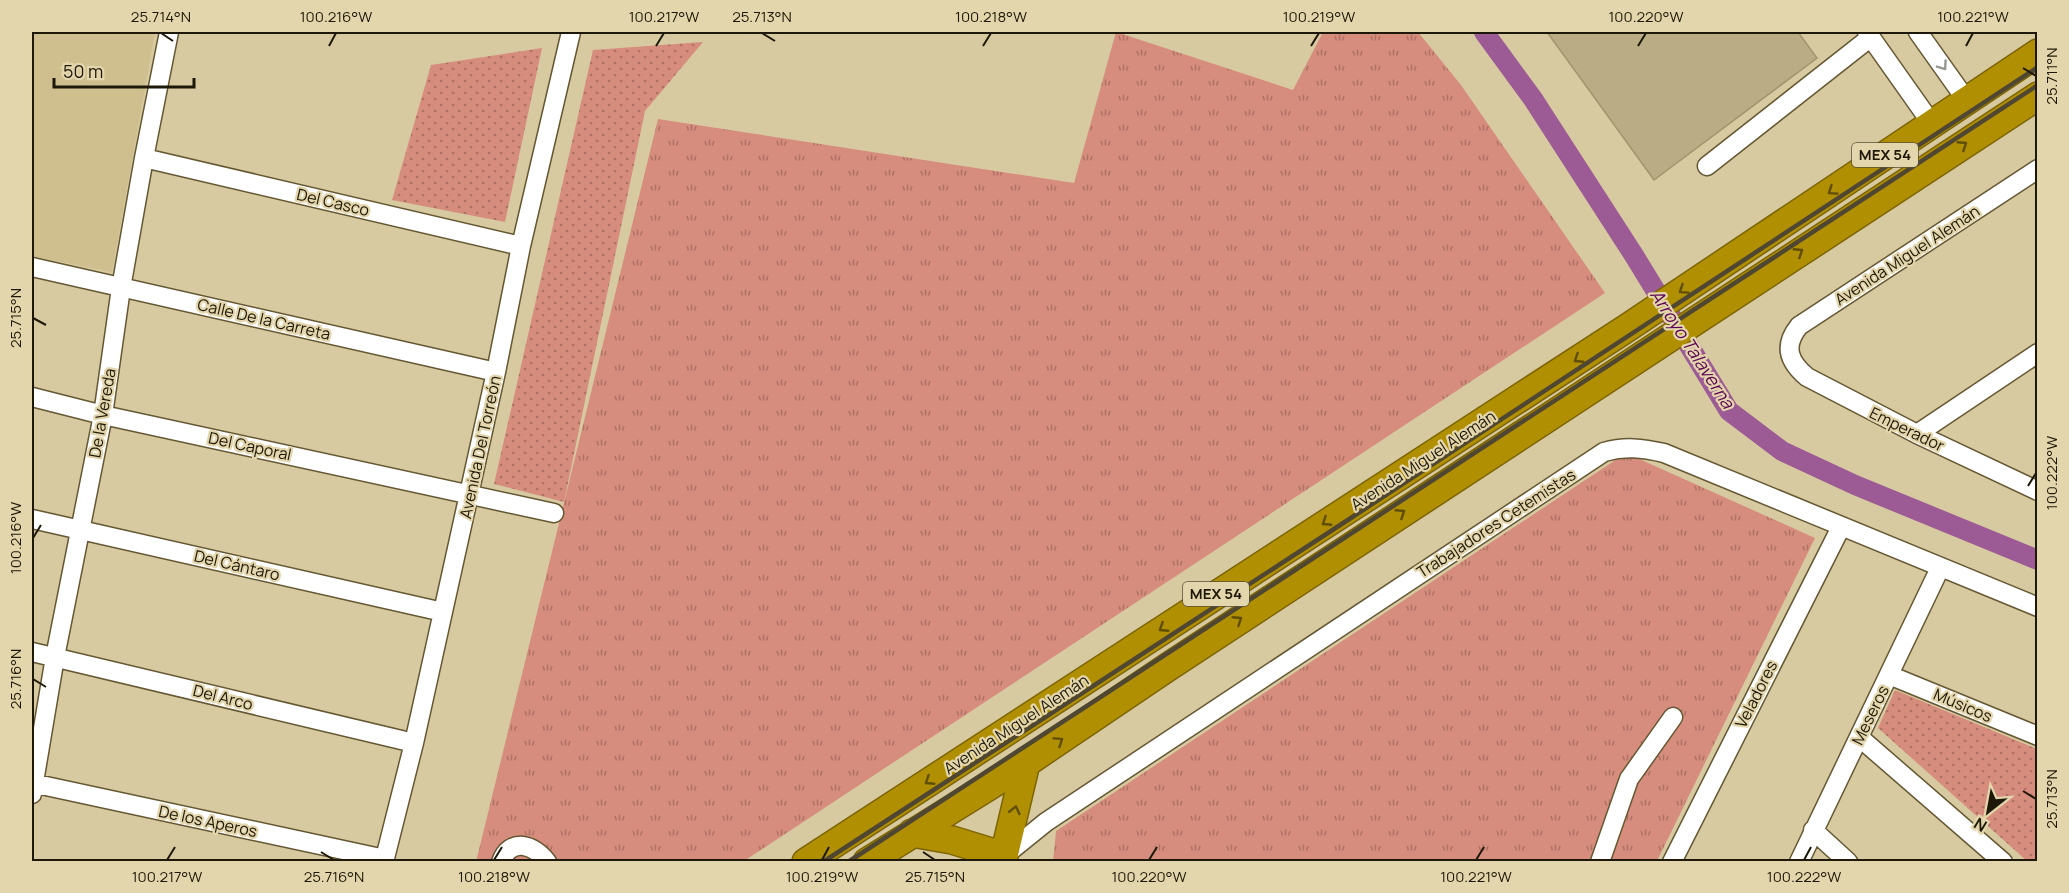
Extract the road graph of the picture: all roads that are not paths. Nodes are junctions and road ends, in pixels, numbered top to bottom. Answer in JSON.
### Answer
{"nodes":[{"id":1,"x":169,"y":32,"type":"edge"},
{"id":2,"x":571,"y":32,"type":"edge"},
{"id":3,"x":1918,"y":32,"type":"edge"},
{"id":4,"x":1869,"y":34,"type":"edge"},
{"id":5,"x":2037,"y":53,"type":"edge"},
{"id":6,"x":2037,"y":96,"type":"edge"},
{"id":7,"x":1967,"y":101,"type":"junction"},
{"id":8,"x":2037,"y":117,"type":"edge"},
{"id":9,"x":1932,"y":124,"type":"junction"},
{"id":10,"x":1989,"y":128,"type":"junction"},
{"id":11,"x":144,"y":158,"type":"junction"},
{"id":12,"x":1707,"y":166,"type":"dead end"},
{"id":13,"x":2037,"y":168,"type":"edge"},
{"id":14,"x":521,"y":246,"type":"junction"},
{"id":15,"x":32,"y":267,"type":"edge"},
{"id":16,"x":121,"y":288,"type":"junction"},
{"id":17,"x":1790,"y":351,"type":"joint"},
{"id":18,"x":2037,"y":353,"type":"edge"},
{"id":19,"x":496,"y":372,"type":"junction"},
{"id":20,"x":32,"y":397,"type":"edge"},
{"id":21,"x":103,"y":414,"type":"junction"},
{"id":22,"x":1917,"y":435,"type":"junction"},
{"id":23,"x":2037,"y":491,"type":"edge"},
{"id":24,"x":470,"y":493,"type":"junction"},
{"id":25,"x":554,"y":513,"type":"dead end"},
{"id":26,"x":32,"y":519,"type":"edge"},
{"id":27,"x":1841,"y":527,"type":"junction"},
{"id":28,"x":79,"y":530,"type":"junction"},
{"id":29,"x":1940,"y":568,"type":"junction"},
{"id":30,"x":2037,"y":607,"type":"edge"},
{"id":31,"x":443,"y":612,"type":"junction"},
{"id":32,"x":32,"y":652,"type":"edge"},
{"id":33,"x":55,"y":657,"type":"junction"},
{"id":34,"x":1889,"y":675,"type":"junction"},
{"id":35,"x":1673,"y":717,"type":"dead end"},
{"id":36,"x":2037,"y":736,"type":"edge"},
{"id":37,"x":1859,"y":737,"type":"junction"},
{"id":38,"x":414,"y":743,"type":"junction"},
{"id":39,"x":1026,"y":764,"type":"junction"},
{"id":40,"x":32,"y":786,"type":"edge"},
{"id":41,"x":1813,"y":830,"type":"junction"},
{"id":42,"x":912,"y":833,"type":"junction"},
{"id":43,"x":1677,"y":859,"type":"edge"},
{"id":44,"x":385,"y":860,"type":"edge"},
{"id":45,"x":1004,"y":860,"type":"edge"},
{"id":46,"x":501,"y":861,"type":"edge"},
{"id":47,"x":547,"y":861,"type":"edge"},
{"id":48,"x":806,"y":861,"type":"edge"},
{"id":49,"x":867,"y":861,"type":"edge"},
{"id":50,"x":1600,"y":861,"type":"edge"},
{"id":51,"x":1798,"y":861,"type":"edge"},
{"id":52,"x":1848,"y":861,"type":"edge"},
{"id":53,"x":2003,"y":861,"type":"edge"}],
"edges":[{"from":1,"to":11,"type":"street","name":"De la Vereda"},
{"from":2,"to":14,"type":"street","name":"Avenida Del Torreón"},
{"from":3,"to":7,"type":"street","one_way":true},
{"from":4,"to":9,"type":"street"},
{"from":4,"to":12,"type":"street"},
{"from":5,"to":7,"type":"highway","name":"Avenida Miguel Alemán","number":"MEX 54"},
{"from":6,"to":10,"type":"highway","name":"Avenida Miguel Alemán","number":"MEX 54"},
{"from":7,"to":9,"type":"highway","name":"Avenida Miguel Alemán","number":"MEX 54"},
{"from":8,"to":10,"type":"highway"},
{"from":9,"to":48,"type":"highway","name":"Avenida Miguel Alemán","number":"MEX 54","one_way":true},
{"from":39,"to":10,"type":"highway","name":"Avenida Miguel Alemán","number":"MEX 54","one_way":true},
{"from":11,"to":14,"type":"street","name":"Del Casco"},
{"from":11,"to":16,"type":"street","name":"De la Vereda"},
{"from":13,"to":17,"type":"street","name":"Avenida Miguel Alemán"},
{"from":14,"to":19,"type":"street","name":"Avenida Del Torreón"},
{"from":15,"to":16,"type":"street","name":"Calle De la Carreta"},
{"from":16,"to":19,"type":"street","name":"Calle De la Carreta"},
{"from":16,"to":21,"type":"street","name":"De la Vereda"},
{"from":17,"to":22,"type":"street","name":"Emperador"},
{"from":18,"to":22,"type":"street"},
{"from":19,"to":24,"type":"street","name":"Avenida Del Torreón"},
{"from":20,"to":21,"type":"street","name":"Del Caporal"},
{"from":21,"to":24,"type":"street","name":"Del Caporal"},
{"from":21,"to":28,"type":"street","name":"De la Vereda"},
{"from":22,"to":23,"type":"street","name":"Emperador"},
{"from":24,"to":25,"type":"street","name":"Del Caporal"},
{"from":24,"to":31,"type":"street","name":"Avenida Del Torreón"},
{"from":26,"to":28,"type":"street","name":"Del Cántaro"},
{"from":27,"to":29,"type":"street","name":"Trabajadores Cetemistas"},
{"from":27,"to":43,"type":"street","name":"Veladores"},
{"from":27,"to":45,"type":"street","name":"Trabajadores Cetemistas"},
{"from":28,"to":31,"type":"street","name":"Del Cántaro"},
{"from":28,"to":33,"type":"street","name":"De la Vereda"},
{"from":29,"to":30,"type":"street","name":"Trabajadores Cetemistas"},
{"from":29,"to":34,"type":"street","name":"Meseros"},
{"from":31,"to":38,"type":"street","name":"Avenida Del Torreón"},
{"from":32,"to":33,"type":"street","name":"Del Arco"},
{"from":33,"to":38,"type":"street","name":"Del Arco"},
{"from":33,"to":40,"type":"street","name":"De la Vereda"},
{"from":34,"to":36,"type":"street","name":"Músicos"},
{"from":34,"to":37,"type":"street","name":"Meseros"},
{"from":35,"to":50,"type":"street"},
{"from":37,"to":41,"type":"street","name":"Meseros"},
{"from":37,"to":53,"type":"street"},
{"from":38,"to":44,"type":"street","name":"Avenida Del Torreón"},
{"from":39,"to":42,"type":"highway","name":"Avenida Miguel Alemán","number":"MEX 54"},
{"from":45,"to":39,"type":"highway","one_way":true},
{"from":40,"to":44,"type":"street","name":"De los Aperos"},
{"from":41,"to":51,"type":"street","name":"Meseros"},
{"from":41,"to":52,"type":"street"},
{"from":42,"to":45,"type":"highway"},
{"from":42,"to":49,"type":"highway","name":"Avenida Miguel Alemán","number":"MEX 54"},
{"from":46,"to":47,"type":"street"}]}
